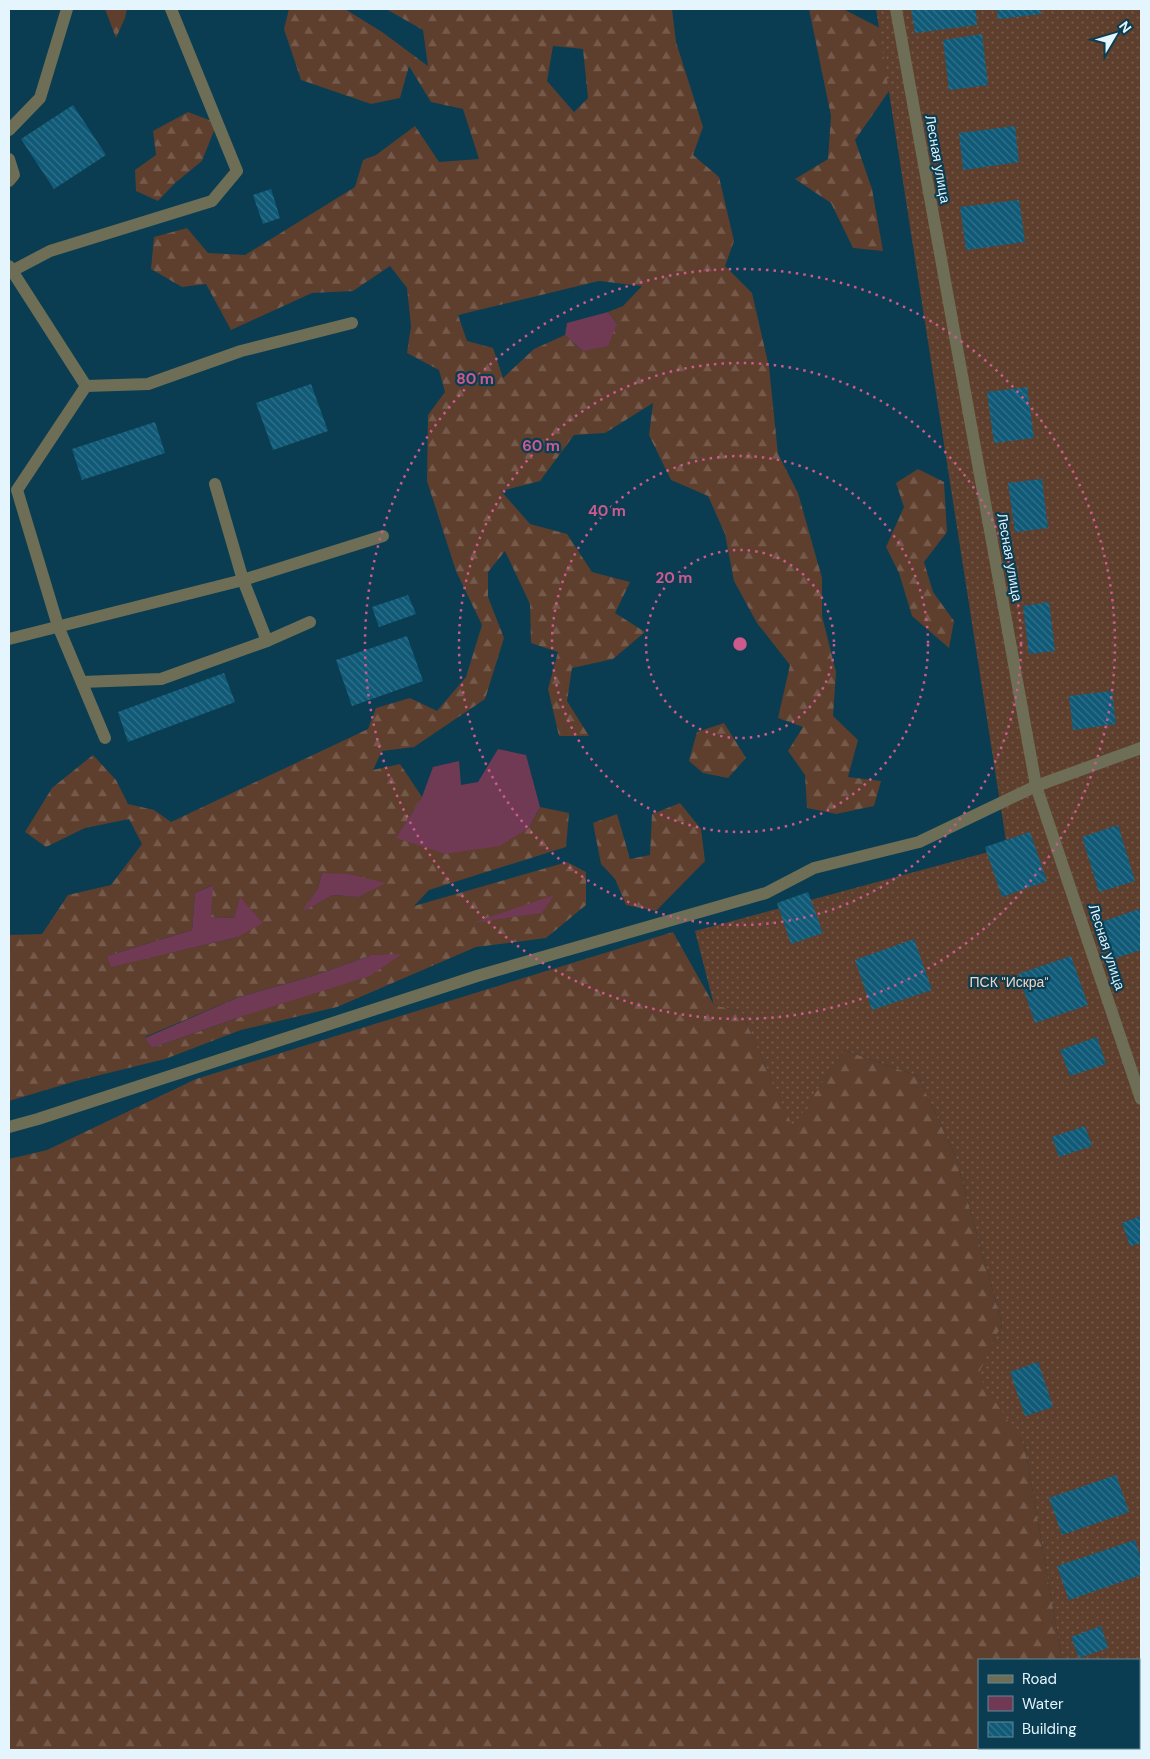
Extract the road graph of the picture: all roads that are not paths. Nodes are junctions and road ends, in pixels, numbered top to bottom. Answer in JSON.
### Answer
{"nodes":[{"id":1,"x":66,"y":9,"type":"edge"},
{"id":2,"x":171,"y":9,"type":"edge"},
{"id":3,"x":896,"y":9,"type":"edge"},
{"id":4,"x":9,"y":130,"type":"edge"},
{"id":5,"x":9,"y":159,"type":"edge"},
{"id":6,"x":9,"y":181,"type":"edge"},
{"id":7,"x":10,"y":268,"type":"edge"},
{"id":8,"x":352,"y":323,"type":"dead end"},
{"id":9,"x":86,"y":386,"type":"junction"},
{"id":10,"x":215,"y":484,"type":"dead end"},
{"id":11,"x":382,"y":536,"type":"dead end"},
{"id":12,"x":243,"y":580,"type":"junction"},
{"id":13,"x":310,"y":622,"type":"dead end"},
{"id":14,"x":58,"y":626,"type":"junction"},
{"id":15,"x":9,"y":639,"type":"edge"},
{"id":16,"x":267,"y":641,"type":"junction"},
{"id":17,"x":82,"y":682,"type":"junction"},
{"id":18,"x":105,"y":738,"type":"dead end"},
{"id":19,"x":1141,"y":748,"type":"edge"},
{"id":20,"x":1036,"y":786,"type":"junction"},
{"id":21,"x":1141,"y":1099,"type":"edge"},
{"id":22,"x":9,"y":1127,"type":"edge"}],
"edges":[{"from":1,"to":4,"type":"street"},
{"from":2,"to":7,"type":"street"},
{"from":3,"to":20,"type":"street","name":"Лесная улица"},
{"from":5,"to":6,"type":"street"},
{"from":7,"to":9,"type":"street"},
{"from":8,"to":9,"type":"street"},
{"from":9,"to":14,"type":"street"},
{"from":10,"to":12,"type":"street"},
{"from":11,"to":12,"type":"street"},
{"from":12,"to":14,"type":"street"},
{"from":12,"to":16,"type":"street"},
{"from":13,"to":16,"type":"street"},
{"from":14,"to":15,"type":"street"},
{"from":14,"to":17,"type":"street"},
{"from":16,"to":17,"type":"street"},
{"from":17,"to":18,"type":"street"},
{"from":19,"to":20,"type":"street"},
{"from":20,"to":21,"type":"street","name":"Лесная улица"},
{"from":20,"to":22,"type":"street"}]}
